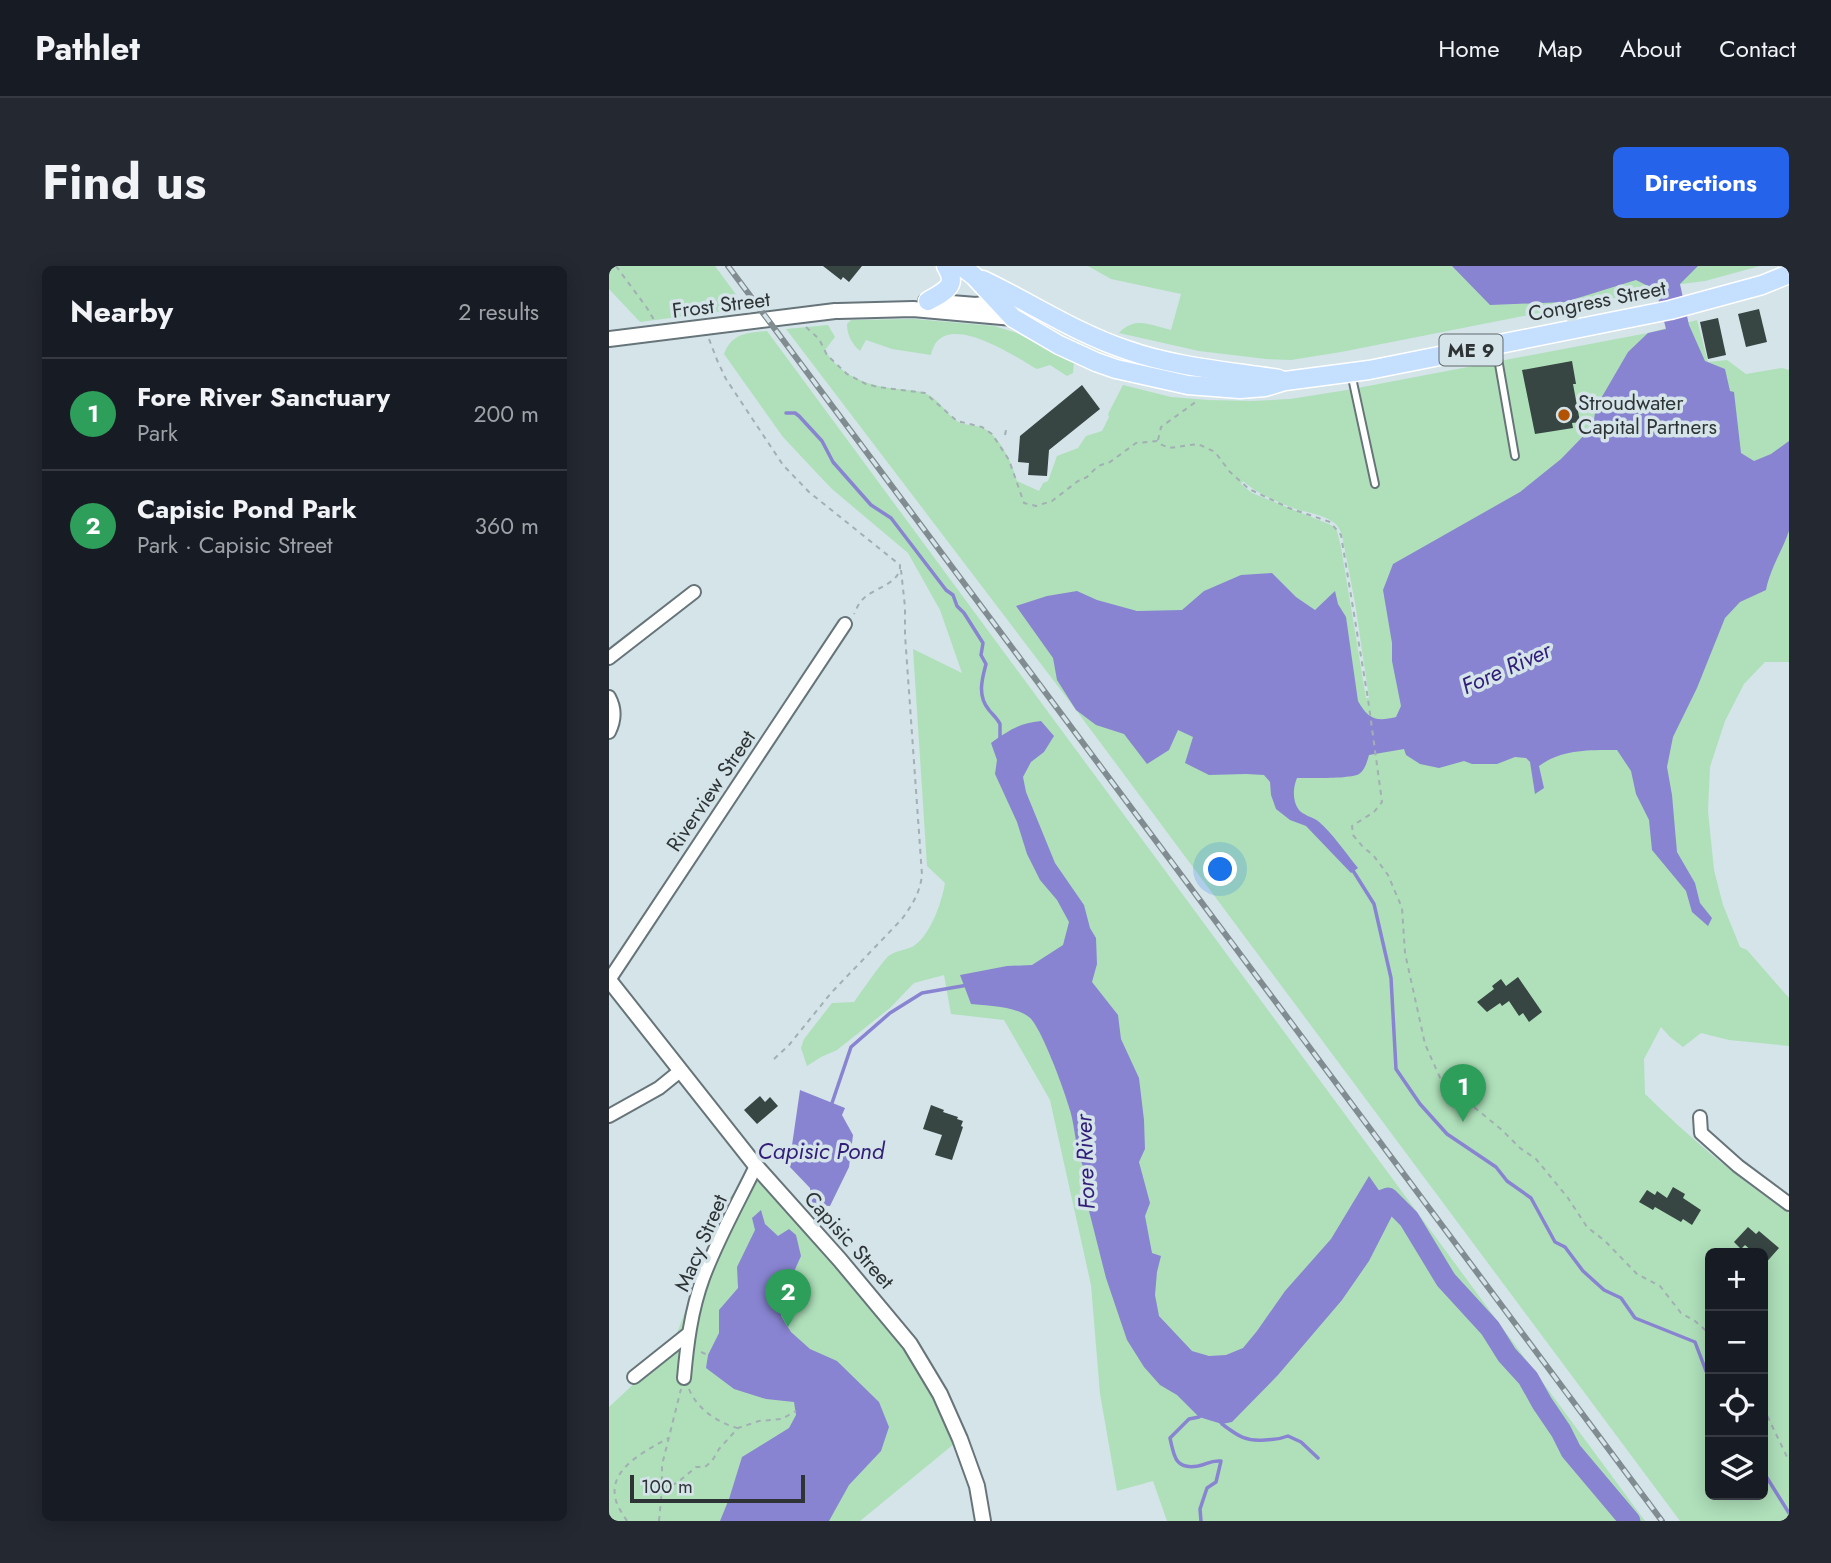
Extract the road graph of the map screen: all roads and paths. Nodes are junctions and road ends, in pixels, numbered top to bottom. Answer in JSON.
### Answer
{"nodes":[{"id":1,"x":616,"y":266,"type":"edge"},
{"id":2,"x":946,"y":266,"type":"edge"},
{"id":3,"x":967,"y":271,"type":"edge"},
{"id":4,"x":1789,"y":274,"type":"edge"},
{"id":5,"x":927,"y":301,"type":"junction"},
{"id":6,"x":997,"y":302,"type":"junction"},
{"id":7,"x":837,"y":311,"type":"junction"},
{"id":8,"x":1013,"y":318,"type":"junction"},
{"id":9,"x":804,"y":325,"type":"dead end"},
{"id":10,"x":704,"y":328,"type":"junction"},
{"id":11,"x":660,"y":333,"type":"junction"},
{"id":12,"x":609,"y":340,"type":"edge"},
{"id":13,"x":1496,"y":345,"type":"junction"},
{"id":14,"x":1238,"y":373,"type":"junction"},
{"id":15,"x":1351,"y":373,"type":"junction"},
{"id":16,"x":1286,"y":381,"type":"junction"},
{"id":17,"x":1203,"y":397,"type":"dead end"},
{"id":18,"x":1006,"y":430,"type":"dead end"},
{"id":19,"x":1005,"y":435,"type":"dead end"},
{"id":20,"x":1157,"y":441,"type":"junction"},
{"id":21,"x":1515,"y":456,"type":"dead end"},
{"id":22,"x":1375,"y":484,"type":"dead end"},
{"id":23,"x":901,"y":570,"type":"junction"},
{"id":24,"x":694,"y":592,"type":"dead end"},
{"id":25,"x":845,"y":624,"type":"joint"},
{"id":26,"x":609,"y":658,"type":"edge"},
{"id":27,"x":609,"y":697,"type":"edge"},
{"id":28,"x":609,"y":732,"type":"edge"},
{"id":29,"x":609,"y":980,"type":"edge"},
{"id":30,"x":774,"y":1059,"type":"dead end"},
{"id":31,"x":681,"y":1071,"type":"junction"},
{"id":32,"x":609,"y":1116,"type":"edge"},
{"id":33,"x":1700,"y":1117,"type":"dead end"},
{"id":34,"x":756,"y":1166,"type":"junction"},
{"id":35,"x":1789,"y":1204,"type":"edge"},
{"id":36,"x":1705,"y":1330,"type":"edge"},
{"id":37,"x":688,"y":1334,"type":"junction"},
{"id":38,"x":634,"y":1377,"type":"dead end"},
{"id":39,"x":684,"y":1378,"type":"junction"},
{"id":40,"x":796,"y":1411,"type":"dead end"},
{"id":41,"x":1768,"y":1417,"type":"edge"},
{"id":42,"x":738,"y":1428,"type":"junction"},
{"id":43,"x":669,"y":1438,"type":"junction"},
{"id":44,"x":1789,"y":1461,"type":"edge"},
{"id":45,"x":662,"y":1488,"type":"junction"},
{"id":46,"x":627,"y":1521,"type":"edge"},
{"id":47,"x":659,"y":1521,"type":"edge"},
{"id":48,"x":983,"y":1521,"type":"edge"}],
"edges":[{"from":1,"to":11,"type":"path"},
{"from":2,"to":5,"type":"main road"},
{"from":3,"to":6,"type":"main road","name":"Congress Street","number":"ME 9"},
{"from":3,"to":14,"type":"main road","name":"Congress Street","number":"ME 9"},
{"from":4,"to":13,"type":"main road","name":"Congress Street","number":"ME 9"},
{"from":5,"to":6,"type":"street","name":"Frost Street"},
{"from":5,"to":7,"type":"street","name":"Frost Street"},
{"from":6,"to":8,"type":"main road","name":"Congress Street","number":"ME 9"},
{"from":6,"to":14,"type":"main road","number":"ME 9"},
{"from":7,"to":8,"type":"street","name":"Frost Street"},
{"from":7,"to":10,"type":"street","name":"Frost Street"},
{"from":8,"to":16,"type":"main road","name":"Congress Street","number":"ME 9"},
{"from":9,"to":20,"type":"path"},
{"from":10,"to":11,"type":"street","name":"Frost Street"},
{"from":10,"to":23,"type":"path"},
{"from":11,"to":12,"type":"street","name":"Frost Street"},
{"from":13,"to":15,"type":"main road","name":"Congress Street","number":"ME 9"},
{"from":13,"to":21,"type":"lane"},
{"from":14,"to":16,"type":"main road","name":"Congress Street","number":"ME 9"},
{"from":15,"to":16,"type":"main road","name":"Congress Street","number":"ME 9"},
{"from":15,"to":22,"type":"lane"},
{"from":17,"to":20,"type":"path"},
{"from":18,"to":19,"type":"path"},
{"from":20,"to":36,"type":"path"},
{"from":23,"to":25,"type":"path"},
{"from":23,"to":30,"type":"path"},
{"from":24,"to":26,"type":"street"},
{"from":25,"to":29,"type":"street","name":"Riverview Street"},
{"from":27,"to":28,"type":"street"},
{"from":29,"to":31,"type":"street","name":"Capisic Street"},
{"from":31,"to":32,"type":"street"},
{"from":31,"to":34,"type":"street","name":"Capisic Street"},
{"from":33,"to":35,"type":"street"},
{"from":34,"to":37,"type":"street","name":"Macy Street"},
{"from":34,"to":48,"type":"street","name":"Capisic Street"},
{"from":37,"to":38,"type":"street"},
{"from":37,"to":39,"type":"street","name":"Macy Street"},
{"from":39,"to":42,"type":"path"},
{"from":39,"to":43,"type":"path"},
{"from":40,"to":42,"type":"path"},
{"from":41,"to":44,"type":"path"},
{"from":42,"to":45,"type":"path"},
{"from":43,"to":45,"type":"path"},
{"from":43,"to":46,"type":"path"},
{"from":45,"to":47,"type":"path"}]}
